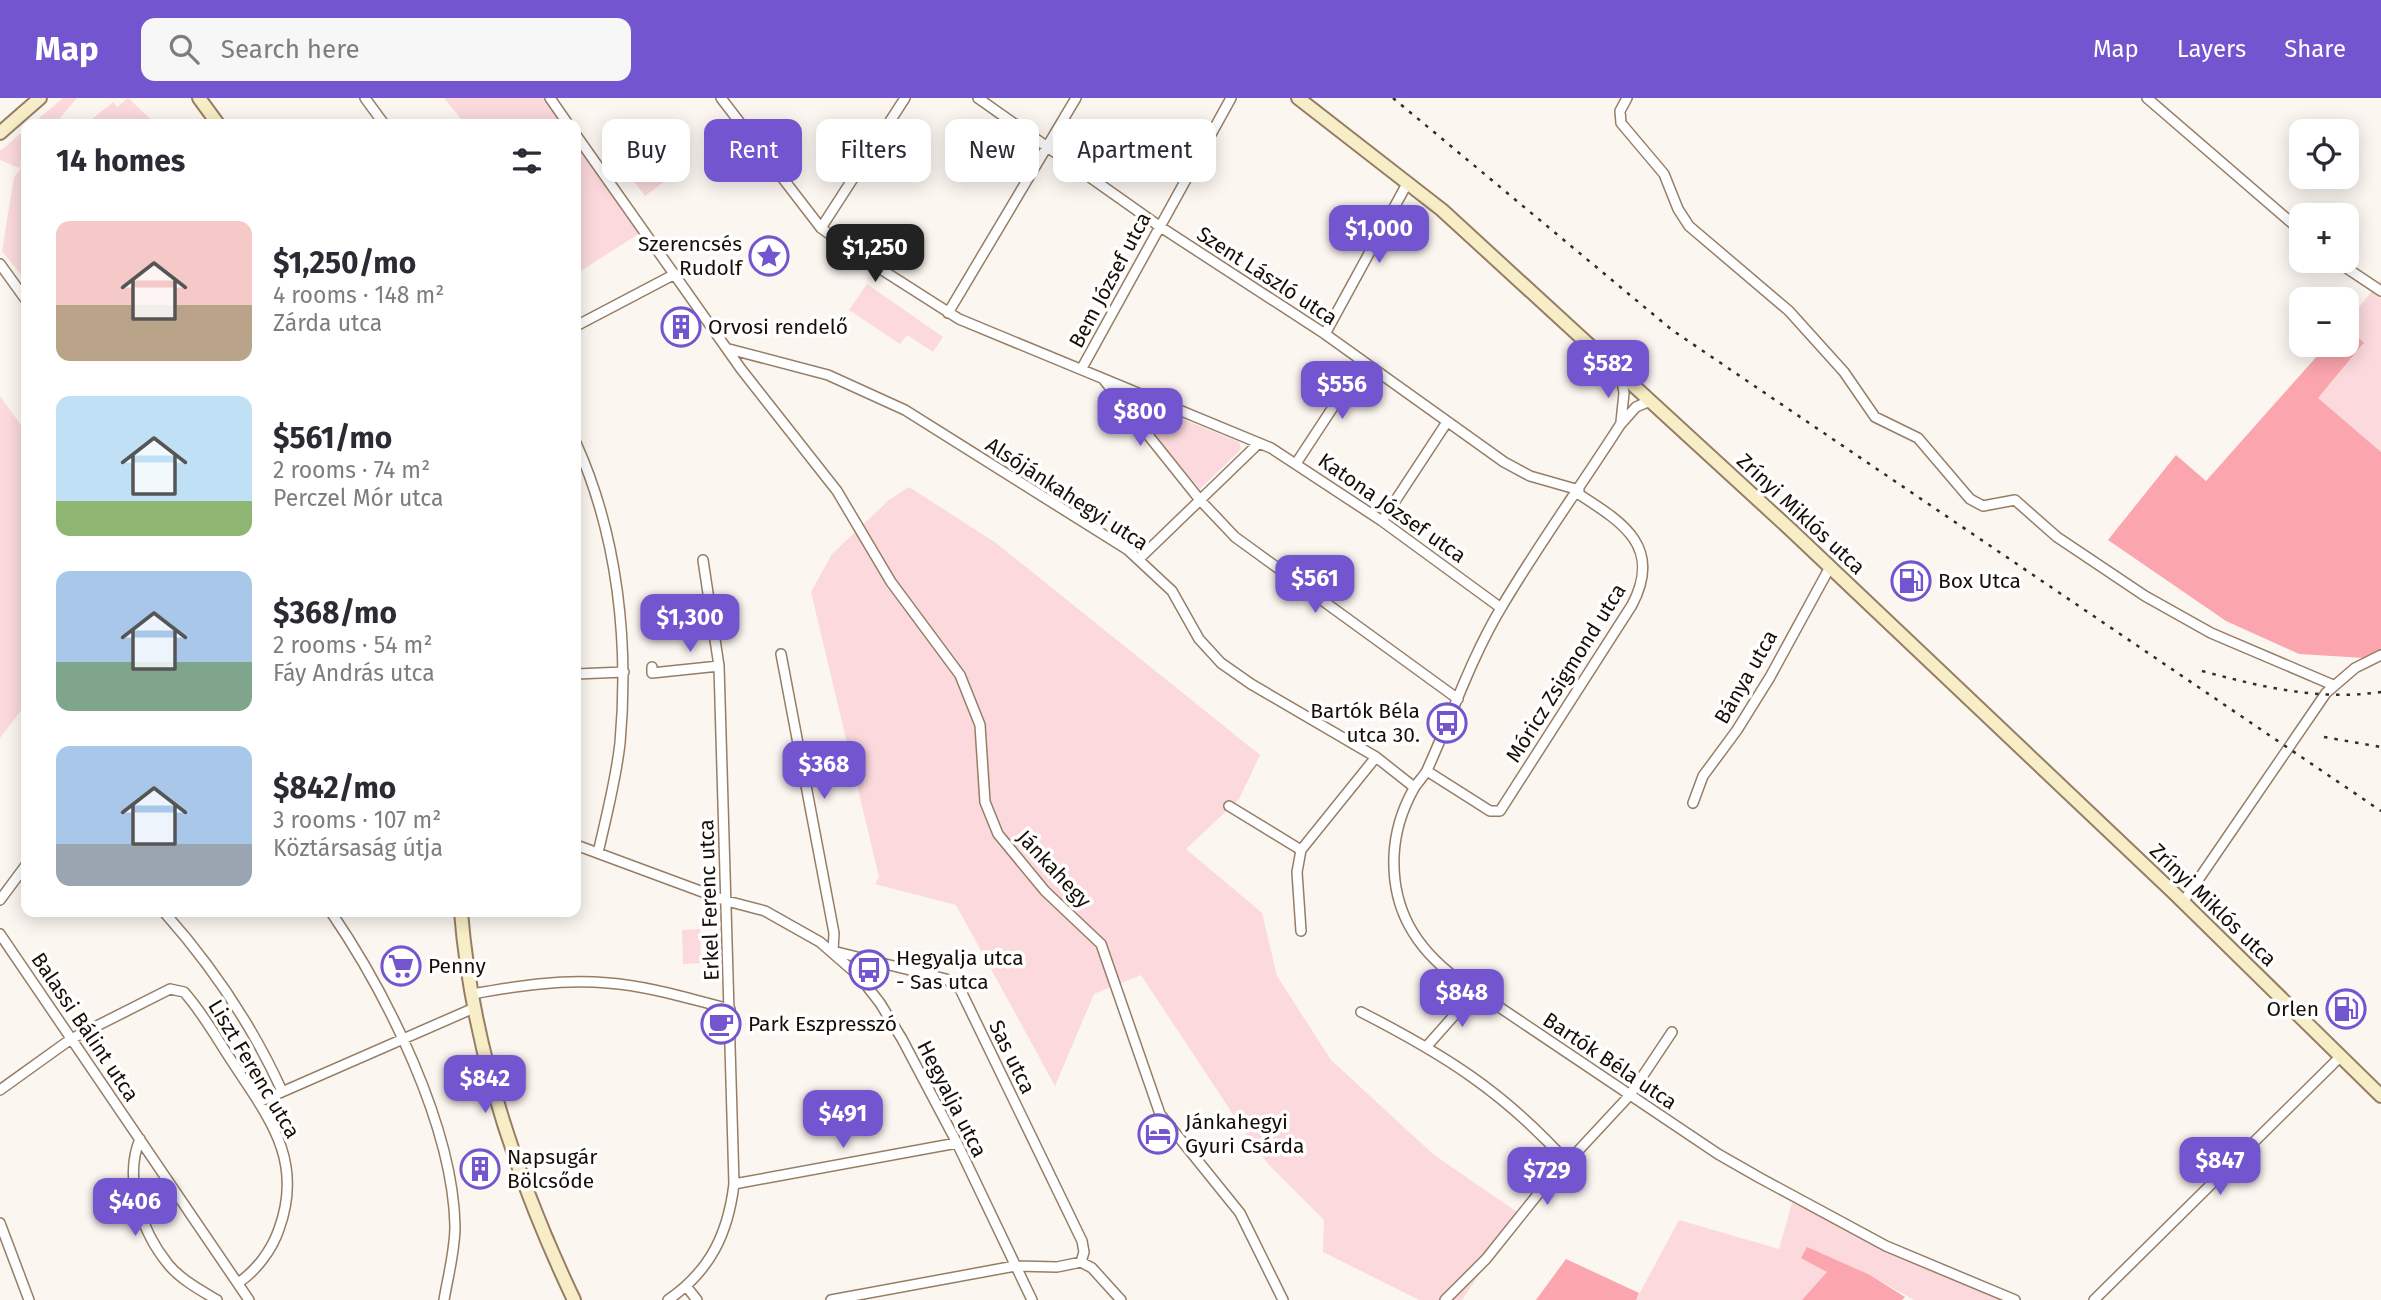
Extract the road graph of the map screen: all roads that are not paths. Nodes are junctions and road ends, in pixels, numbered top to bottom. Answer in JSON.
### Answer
{"nodes":[{"id":1,"x":40,"y":98,"type":"edge"},
{"id":2,"x":199,"y":98,"type":"edge"},
{"id":3,"x":365,"y":98,"type":"edge"},
{"id":4,"x":550,"y":98,"type":"edge"},
{"id":5,"x":721,"y":98,"type":"edge"},
{"id":6,"x":905,"y":98,"type":"edge"},
{"id":7,"x":978,"y":98,"type":"edge"},
{"id":8,"x":1076,"y":98,"type":"edge"},
{"id":9,"x":1231,"y":98,"type":"edge"},
{"id":10,"x":1298,"y":98,"type":"edge"},
{"id":11,"x":1627,"y":98,"type":"edge"},
{"id":12,"x":2147,"y":98,"type":"edge"},
{"id":13,"x":214,"y":119,"type":"edge"},
{"id":14,"x":380,"y":119,"type":"edge"},
{"id":15,"x":565,"y":119,"type":"edge"},
{"id":16,"x":0,"y":134,"type":"edge"},
{"id":17,"x":581,"y":142,"type":"edge"},
{"id":18,"x":1048,"y":146,"type":"junction"},
{"id":19,"x":1408,"y":182,"type":"junction"},
{"id":20,"x":2289,"y":221,"type":"edge"},
{"id":21,"x":1159,"y":226,"type":"junction"},
{"id":22,"x":821,"y":228,"type":"junction"},
{"id":23,"x":0,"y":264,"type":"edge"},
{"id":24,"x":2354,"y":273,"type":"edge"},
{"id":25,"x":675,"y":274,"type":"junction"},
{"id":26,"x":21,"y":290,"type":"edge"},
{"id":27,"x":2381,"y":291,"type":"edge"},
{"id":28,"x":948,"y":313,"type":"junction"},
{"id":29,"x":581,"y":323,"type":"edge"},
{"id":30,"x":1325,"y":334,"type":"junction"},
{"id":31,"x":729,"y":349,"type":"junction"},
{"id":32,"x":1362,"y":363,"type":"junction"},
{"id":33,"x":1082,"y":368,"type":"junction"},
{"id":34,"x":1621,"y":375,"type":"junction"},
{"id":35,"x":1103,"y":378,"type":"junction"},
{"id":36,"x":1650,"y":401,"type":"junction"},
{"id":37,"x":1447,"y":422,"type":"junction"},
{"id":38,"x":1620,"y":425,"type":"junction"},
{"id":39,"x":1259,"y":443,"type":"junction"},
{"id":40,"x":581,"y":457,"type":"edge"},
{"id":41,"x":1297,"y":462,"type":"junction"},
{"id":42,"x":1578,"y":492,"type":"junction"},
{"id":43,"x":1200,"y":500,"type":"junction"},
{"id":44,"x":1382,"y":521,"type":"junction"},
{"id":45,"x":1139,"y":559,"type":"junction"},
{"id":46,"x":703,"y":560,"type":"dead end"},
{"id":47,"x":1830,"y":567,"type":"junction"},
{"id":48,"x":1501,"y":608,"type":"junction"},
{"id":49,"x":781,"y":653,"type":"dead end"},
{"id":50,"x":2381,"y":655,"type":"edge"},
{"id":51,"x":719,"y":666,"type":"junction"},
{"id":52,"x":652,"y":667,"type":"dead end"},
{"id":53,"x":624,"y":672,"type":"junction"},
{"id":54,"x":581,"y":674,"type":"edge"},
{"id":55,"x":2333,"y":685,"type":"junction"},
{"id":56,"x":1458,"y":699,"type":"junction"},
{"id":57,"x":1376,"y":757,"type":"junction"},
{"id":58,"x":1427,"y":771,"type":"junction"},
{"id":59,"x":1414,"y":787,"type":"junction"},
{"id":60,"x":1693,"y":803,"type":"dead end"},
{"id":61,"x":1229,"y":806,"type":"dead end"},
{"id":62,"x":581,"y":847,"type":"edge"},
{"id":63,"x":1301,"y":850,"type":"junction"},
{"id":64,"x":598,"y":853,"type":"junction"},
{"id":65,"x":21,"y":872,"type":"edge"},
{"id":66,"x":0,"y":900,"type":"edge"},
{"id":67,"x":727,"y":901,"type":"junction"},
{"id":68,"x":2183,"y":902,"type":"junction"},
{"id":69,"x":168,"y":917,"type":"edge"},
{"id":70,"x":334,"y":917,"type":"edge"},
{"id":71,"x":462,"y":917,"type":"edge"},
{"id":72,"x":1301,"y":931,"type":"dead end"},
{"id":73,"x":0,"y":934,"type":"edge"},
{"id":74,"x":833,"y":951,"type":"junction"},
{"id":75,"x":1475,"y":992,"type":"junction"},
{"id":76,"x":473,"y":1001,"type":"junction"},
{"id":77,"x":730,"y":1009,"type":"junction"},
{"id":78,"x":1361,"y":1012,"type":"dead end"},
{"id":79,"x":1672,"y":1032,"type":"dead end"},
{"id":80,"x":401,"y":1038,"type":"junction"},
{"id":81,"x":71,"y":1039,"type":"junction"},
{"id":82,"x":2327,"y":1042,"type":"junction"},
{"id":83,"x":1427,"y":1046,"type":"junction"},
{"id":84,"x":2341,"y":1056,"type":"junction"},
{"id":85,"x":2325,"y":1072,"type":"junction"},
{"id":86,"x":0,"y":1090,"type":"edge"},
{"id":87,"x":282,"y":1091,"type":"junction"},
{"id":88,"x":1630,"y":1095,"type":"junction"},
{"id":89,"x":2381,"y":1096,"type":"edge"},
{"id":90,"x":259,"y":1102,"type":"junction"},
{"id":91,"x":140,"y":1139,"type":"junction"},
{"id":92,"x":957,"y":1143,"type":"junction"},
{"id":93,"x":1568,"y":1163,"type":"junction"},
{"id":94,"x":734,"y":1184,"type":"junction"},
{"id":95,"x":0,"y":1223,"type":"edge"},
{"id":96,"x":1081,"y":1262,"type":"junction"},
{"id":97,"x":1015,"y":1266,"type":"junction"},
{"id":98,"x":238,"y":1283,"type":"junction"},
{"id":99,"x":687,"y":1286,"type":"junction"},
{"id":100,"x":29,"y":1300,"type":"edge"},
{"id":101,"x":217,"y":1300,"type":"edge"},
{"id":102,"x":249,"y":1300,"type":"edge"},
{"id":103,"x":444,"y":1300,"type":"edge"},
{"id":104,"x":574,"y":1300,"type":"edge"},
{"id":105,"x":668,"y":1300,"type":"edge"},
{"id":106,"x":697,"y":1300,"type":"edge"},
{"id":107,"x":831,"y":1300,"type":"edge"},
{"id":108,"x":1032,"y":1300,"type":"edge"},
{"id":109,"x":1121,"y":1300,"type":"edge"},
{"id":110,"x":1283,"y":1300,"type":"edge"},
{"id":111,"x":1444,"y":1300,"type":"edge"},
{"id":112,"x":2015,"y":1300,"type":"edge"},
{"id":113,"x":2094,"y":1300,"type":"edge"}],
"edges":[{"from":1,"to":16,"type":"main road"},
{"from":2,"to":13,"type":"main road"},
{"from":3,"to":14,"type":"street"},
{"from":4,"to":15,"type":"street"},
{"from":5,"to":22,"type":"street","name":"Katona József utca"},
{"from":6,"to":22,"type":"street"},
{"from":7,"to":18,"type":"street","name":"Szent László utca"},
{"from":8,"to":18,"type":"street"},
{"from":9,"to":21,"type":"street","name":"Bem József utca"},
{"from":10,"to":19,"type":"main road","name":"Zrínyi Miklós utca"},
{"from":11,"to":55,"type":"street"},
{"from":12,"to":20,"type":"street"},
{"from":17,"to":25,"type":"street","name":"Jánkahegy"},
{"from":18,"to":21,"type":"street","name":"Szent László utca"},
{"from":18,"to":28,"type":"street"},
{"from":19,"to":30,"type":"street"},
{"from":19,"to":34,"type":"main road","name":"Zrínyi Miklós utca"},
{"from":21,"to":30,"type":"street","name":"Szent László utca"},
{"from":21,"to":33,"type":"street","name":"Bem József utca"},
{"from":22,"to":28,"type":"street","name":"Katona József utca"},
{"from":23,"to":26,"type":"street"},
{"from":24,"to":27,"type":"street"},
{"from":25,"to":29,"type":"street"},
{"from":25,"to":31,"type":"street","name":"Jánkahegy"},
{"from":28,"to":33,"type":"street","name":"Katona József utca"},
{"from":30,"to":32,"type":"street","name":"Szent László utca"},
{"from":31,"to":45,"type":"street","name":"Alsójánkahegyi utca"},
{"from":31,"to":110,"type":"street","name":"Jánkahegy"},
{"from":32,"to":37,"type":"street","name":"Szent László utca"},
{"from":32,"to":41,"type":"street"},
{"from":33,"to":35,"type":"street","name":"Katona József utca"},
{"from":34,"to":36,"type":"main road","name":"Zrínyi Miklós utca"},
{"from":34,"to":38,"type":"street"},
{"from":35,"to":39,"type":"street","name":"Katona József utca"},
{"from":35,"to":43,"type":"street"},
{"from":36,"to":38,"type":"street"},
{"from":36,"to":47,"type":"main road","name":"Zrínyi Miklós utca"},
{"from":37,"to":42,"type":"street","name":"Szent László utca"},
{"from":37,"to":44,"type":"street"},
{"from":38,"to":42,"type":"street","name":"Bartók Béla utca"},
{"from":39,"to":41,"type":"street","name":"Katona József utca"},
{"from":39,"to":43,"type":"street"},
{"from":40,"to":53,"type":"street"},
{"from":41,"to":44,"type":"street","name":"Katona József utca"},
{"from":42,"to":48,"type":"street","name":"Bartók Béla utca"},
{"from":42,"to":58,"type":"street","name":"Móricz Zsigmond utca"},
{"from":43,"to":45,"type":"street"},
{"from":43,"to":56,"type":"street"},
{"from":44,"to":48,"type":"street","name":"Katona József utca"},
{"from":45,"to":57,"type":"street","name":"Alsójánkahegyi utca"},
{"from":46,"to":51,"type":"street","name":"Erkel Ferenc utca"},
{"from":47,"to":60,"type":"street","name":"Bánya utca"},
{"from":47,"to":68,"type":"main road","name":"Zrínyi Miklós utca"},
{"from":48,"to":56,"type":"street","name":"Bartók Béla utca"},
{"from":49,"to":74,"type":"street"},
{"from":50,"to":55,"type":"street"},
{"from":51,"to":52,"type":"street"},
{"from":51,"to":67,"type":"street","name":"Erkel Ferenc utca"},
{"from":53,"to":54,"type":"street"},
{"from":53,"to":64,"type":"street"},
{"from":55,"to":68,"type":"street"},
{"from":56,"to":58,"type":"street","name":"Bartók Béla utca"},
{"from":57,"to":59,"type":"street","name":"Alsójánkahegyi utca"},
{"from":57,"to":63,"type":"street"},
{"from":58,"to":59,"type":"street","name":"Bartók Béla utca"},
{"from":59,"to":75,"type":"street","name":"Bartók Béla utca"},
{"from":61,"to":63,"type":"street"},
{"from":62,"to":64,"type":"street","name":"Hegyalja utca"},
{"from":63,"to":72,"type":"street"},
{"from":64,"to":67,"type":"street","name":"Hegyalja utca"},
{"from":65,"to":66,"type":"street"},
{"from":67,"to":74,"type":"street","name":"Hegyalja utca"},
{"from":67,"to":77,"type":"street","name":"Erkel Ferenc utca"},
{"from":68,"to":82,"type":"main road","name":"Zrínyi Miklós utca"},
{"from":69,"to":87,"type":"street","name":"Liszt Ferenc utca"},
{"from":70,"to":80,"type":"street"},
{"from":71,"to":76,"type":"main road"},
{"from":73,"to":81,"type":"street","name":"Balassi Bálint utca"},
{"from":74,"to":92,"type":"street","name":"Hegyalja utca"},
{"from":74,"to":96,"type":"street","name":"Sas utca"},
{"from":75,"to":83,"type":"street"},
{"from":75,"to":88,"type":"street","name":"Bartók Béla utca"},
{"from":76,"to":77,"type":"street"},
{"from":76,"to":80,"type":"street"},
{"from":76,"to":104,"type":"main road"},
{"from":77,"to":94,"type":"street","name":"Erkel Ferenc utca"},
{"from":78,"to":83,"type":"street"},
{"from":79,"to":88,"type":"street"},
{"from":80,"to":87,"type":"street"},
{"from":80,"to":103,"type":"street"},
{"from":81,"to":86,"type":"street"},
{"from":81,"to":90,"type":"street","name":"Liszt Ferenc utca"},
{"from":81,"to":91,"type":"street","name":"Balassi Bálint utca"},
{"from":82,"to":84,"type":"main road","name":"Zrínyi Miklós utca"},
{"from":82,"to":85,"type":"street"},
{"from":83,"to":93,"type":"street"},
{"from":84,"to":85,"type":"street"},
{"from":84,"to":89,"type":"main road","name":"Zrínyi Miklós utca"},
{"from":85,"to":113,"type":"street"},
{"from":87,"to":90,"type":"street"},
{"from":88,"to":93,"type":"street"},
{"from":88,"to":112,"type":"street","name":"Bartók Béla utca"},
{"from":90,"to":98,"type":"street","name":"Liszt Ferenc utca"},
{"from":91,"to":98,"type":"street","name":"Balassi Bálint utca"},
{"from":91,"to":101,"type":"street"},
{"from":92,"to":94,"type":"street"},
{"from":92,"to":97,"type":"street","name":"Hegyalja utca"},
{"from":93,"to":111,"type":"street"},
{"from":94,"to":99,"type":"street","name":"Erkel Ferenc utca"},
{"from":95,"to":100,"type":"street"},
{"from":96,"to":97,"type":"street"},
{"from":96,"to":109,"type":"street"},
{"from":97,"to":107,"type":"street"},
{"from":97,"to":108,"type":"street","name":"Hegyalja utca"},
{"from":98,"to":102,"type":"street","name":"Balassi Bálint utca"},
{"from":99,"to":105,"type":"street","name":"Erkel Ferenc utca"},
{"from":99,"to":106,"type":"street"}]}
